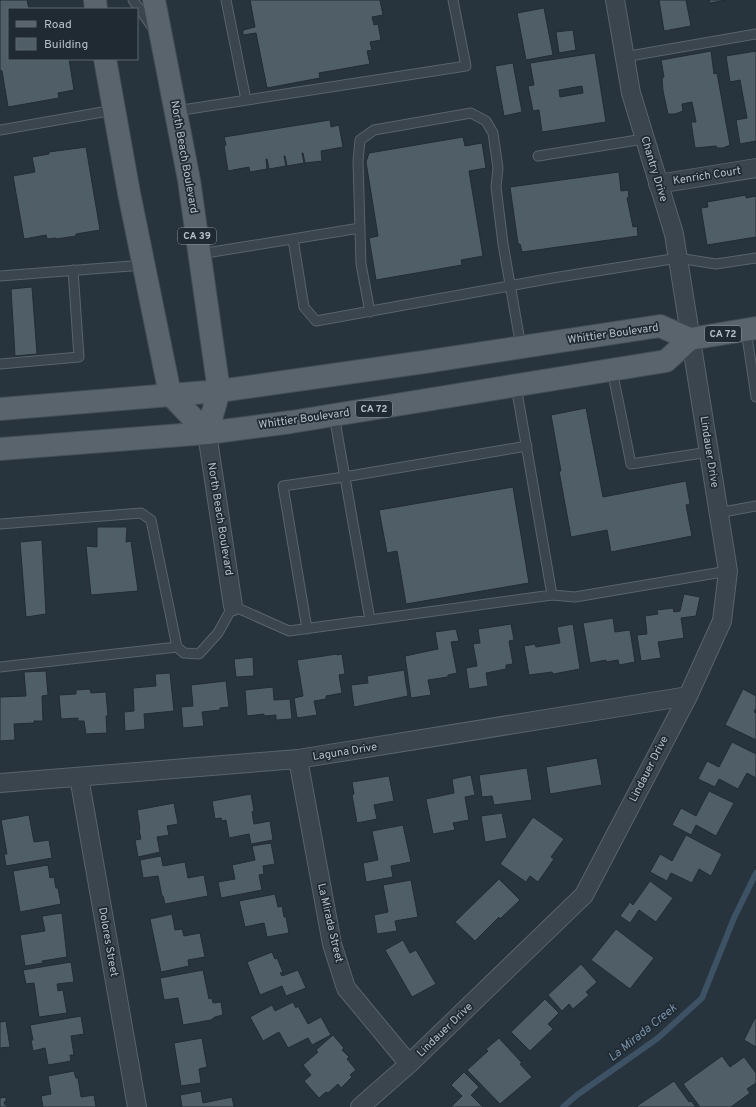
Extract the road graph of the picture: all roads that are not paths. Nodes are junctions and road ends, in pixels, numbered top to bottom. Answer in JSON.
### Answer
{"nodes":[{"id":1,"x":133,"y":0,"type":"edge"},
{"id":2,"x":154,"y":0,"type":"edge"},
{"id":3,"x":226,"y":0,"type":"edge"},
{"id":4,"x":453,"y":0,"type":"edge"},
{"id":5,"x":615,"y":0,"type":"edge"},
{"id":6,"x":756,"y":34,"type":"edge"},
{"id":7,"x":162,"y":40,"type":"junction"},
{"id":8,"x":624,"y":57,"type":"junction"},
{"id":9,"x":105,"y":60,"type":"edge"},
{"id":10,"x":246,"y":100,"type":"junction"},
{"id":11,"x":114,"y":110,"type":"junction"},
{"id":12,"x":176,"y":111,"type":"junction"},
{"id":13,"x":0,"y":130,"type":"edge"},
{"id":14,"x":644,"y":139,"type":"junction"},
{"id":15,"x":538,"y":156,"type":"dead end"},
{"id":16,"x":756,"y":168,"type":"edge"},
{"id":17,"x":658,"y":184,"type":"junction"},
{"id":18,"x":360,"y":228,"type":"junction"},
{"id":19,"x":293,"y":240,"type":"junction"},
{"id":20,"x":200,"y":254,"type":"junction"},
{"id":21,"x":678,"y":258,"type":"junction"},
{"id":22,"x":756,"y":258,"type":"edge"},
{"id":23,"x":144,"y":265,"type":"junction"},
{"id":24,"x":73,"y":270,"type":"junction"},
{"id":25,"x":0,"y":276,"type":"edge"},
{"id":26,"x":511,"y":286,"type":"junction"},
{"id":27,"x":370,"y":312,"type":"junction"},
{"id":28,"x":751,"y":329,"type":"edge"},
{"id":29,"x":690,"y":339,"type":"junction"},
{"id":30,"x":520,"y":347,"type":"junction"},
{"id":31,"x":0,"y":364,"type":"edge"},
{"id":32,"x":612,"y":370,"type":"junction"},
{"id":33,"x":516,"y":386,"type":"junction"},
{"id":34,"x":219,"y":391,"type":"junction"},
{"id":35,"x":170,"y":394,"type":"junction"},
{"id":36,"x":756,"y":397,"type":"edge"},
{"id":37,"x":0,"y":400,"type":"edge"},
{"id":38,"x":29,"y":407,"type":"junction"},
{"id":39,"x":0,"y":409,"type":"edge"},
{"id":40,"x":334,"y":415,"type":"junction"},
{"id":41,"x":207,"y":433,"type":"junction"},
{"id":42,"x":526,"y":446,"type":"junction"},
{"id":43,"x":0,"y":448,"type":"edge"},
{"id":44,"x":709,"y":452,"type":"junction"},
{"id":45,"x":344,"y":477,"type":"junction"},
{"id":46,"x":756,"y":506,"type":"edge"},
{"id":47,"x":718,"y":512,"type":"junction"},
{"id":48,"x":0,"y":524,"type":"edge"},
{"id":49,"x":728,"y":571,"type":"junction"},
{"id":50,"x":552,"y":595,"type":"junction"},
{"id":51,"x":233,"y":606,"type":"junction"},
{"id":52,"x":370,"y":620,"type":"junction"},
{"id":53,"x":307,"y":629,"type":"junction"},
{"id":54,"x":177,"y":647,"type":"junction"},
{"id":55,"x":0,"y":667,"type":"edge"},
{"id":56,"x":688,"y":696,"type":"junction"},
{"id":57,"x":298,"y":760,"type":"junction"},
{"id":58,"x":79,"y":777,"type":"junction"},
{"id":59,"x":0,"y":783,"type":"edge"},
{"id":60,"x":410,"y":1064,"type":"junction"},
{"id":61,"x":137,"y":1107,"type":"edge"},
{"id":62,"x":360,"y":1107,"type":"edge"}],
"edges":[{"from":1,"to":7,"type":"lane"},
{"from":2,"to":7,"type":"main road","name":"North Beach Boulevard","number":"CA 39"},
{"from":3,"to":10,"type":"lane"},
{"from":4,"to":10,"type":"lane"},
{"from":5,"to":8,"type":"street","name":"Chantry Drive"},
{"from":6,"to":8,"type":"lane"},
{"from":7,"to":12,"type":"main road","name":"North Beach Boulevard","number":"CA 39"},
{"from":8,"to":14,"type":"street","name":"Chantry Drive"},
{"from":9,"to":11,"type":"main road"},
{"from":10,"to":12,"type":"lane"},
{"from":11,"to":13,"type":"lane"},
{"from":11,"to":23,"type":"main road"},
{"from":12,"to":20,"type":"main road","name":"North Beach Boulevard","number":"CA 39"},
{"from":14,"to":15,"type":"lane"},
{"from":14,"to":17,"type":"street","name":"Chantry Drive"},
{"from":16,"to":17,"type":"street","name":"Kenrich Court"},
{"from":17,"to":21,"type":"street","name":"Chantry Drive"},
{"from":18,"to":19,"type":"lane"},
{"from":18,"to":26,"type":"lane"},
{"from":18,"to":27,"type":"lane"},
{"from":19,"to":20,"type":"lane"},
{"from":19,"to":27,"type":"lane"},
{"from":20,"to":34,"type":"main road","name":"North Beach Boulevard","number":"CA 39"},
{"from":21,"to":22,"type":"lane"},
{"from":21,"to":26,"type":"lane"},
{"from":21,"to":29,"type":"street","name":"Chantry Drive"},
{"from":23,"to":24,"type":"lane"},
{"from":23,"to":35,"type":"main road"},
{"from":24,"to":25,"type":"lane"},
{"from":24,"to":31,"type":"lane"},
{"from":26,"to":27,"type":"lane"},
{"from":26,"to":30,"type":"lane"},
{"from":28,"to":29,"type":"main road","number":"CA 72"},
{"from":28,"to":36,"type":"lane"},
{"from":29,"to":30,"type":"main road","name":"Whittier Boulevard","number":"CA 72"},
{"from":29,"to":32,"type":"main road","name":"Whittier Boulevard","number":"CA 72"},
{"from":29,"to":44,"type":"street","name":"Lindauer Drive"},
{"from":30,"to":34,"type":"main road","name":"Whittier Boulevard","number":"CA 72"},
{"from":32,"to":33,"type":"main road","name":"Whittier Boulevard","number":"CA 72"},
{"from":32,"to":44,"type":"lane"},
{"from":33,"to":40,"type":"main road","name":"Whittier Boulevard","number":"CA 72"},
{"from":33,"to":42,"type":"lane"},
{"from":34,"to":35,"type":"main road","name":"Whittier Boulevard"},
{"from":34,"to":41,"type":"main road","name":"North Beach Boulevard","number":"CA 39"},
{"from":35,"to":38,"type":"main road","name":"Whittier Boulevard"},
{"from":35,"to":41,"type":"main road"},
{"from":37,"to":38,"type":"lane"},
{"from":38,"to":39,"type":"main road","name":"Whittier Boulevard"},
{"from":40,"to":41,"type":"main road","name":"Whittier Boulevard","number":"CA 72"},
{"from":40,"to":45,"type":"lane"},
{"from":41,"to":43,"type":"main road","name":"Whittier Boulevard"},
{"from":41,"to":51,"type":"street","name":"North Beach Boulevard"},
{"from":42,"to":45,"type":"lane"},
{"from":42,"to":50,"type":"lane"},
{"from":44,"to":47,"type":"street","name":"Lindauer Drive"},
{"from":45,"to":52,"type":"lane"},
{"from":45,"to":53,"type":"lane"},
{"from":46,"to":47,"type":"lane"},
{"from":47,"to":49,"type":"street","name":"Lindauer Drive"},
{"from":48,"to":54,"type":"lane"},
{"from":49,"to":50,"type":"lane"},
{"from":49,"to":56,"type":"street","name":"Lindauer Drive"},
{"from":50,"to":52,"type":"lane"},
{"from":51,"to":53,"type":"lane"},
{"from":51,"to":54,"type":"lane"},
{"from":52,"to":53,"type":"lane"},
{"from":54,"to":55,"type":"lane"},
{"from":56,"to":57,"type":"street","name":"Laguna Drive"},
{"from":56,"to":60,"type":"street","name":"Lindauer Drive"},
{"from":57,"to":58,"type":"street","name":"Laguna Drive"},
{"from":57,"to":60,"type":"street","name":"La Mirada Street"},
{"from":58,"to":59,"type":"street","name":"Laguna Drive"},
{"from":58,"to":61,"type":"street","name":"Dolores Street"},
{"from":60,"to":62,"type":"street","name":"Lindauer Drive"}]}
